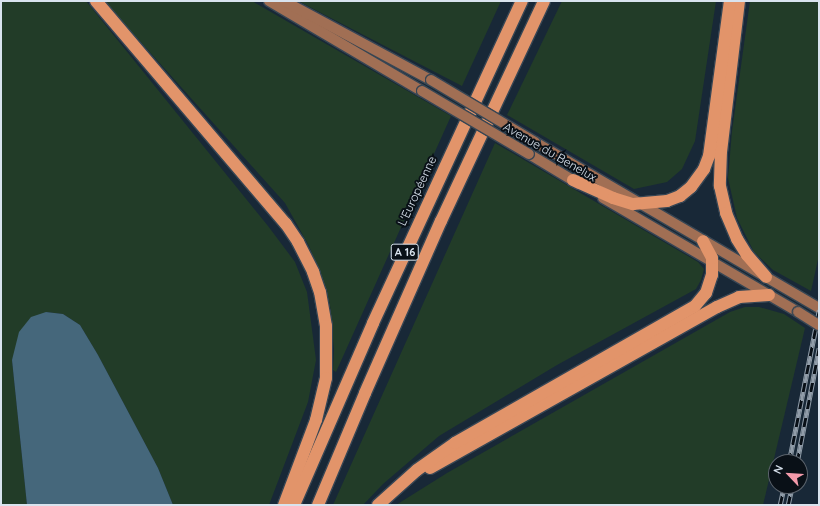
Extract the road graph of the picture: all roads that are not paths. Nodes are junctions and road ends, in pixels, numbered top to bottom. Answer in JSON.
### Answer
{"nodes":[{"id":1,"x":96,"y":1,"type":"edge"},
{"id":2,"x":269,"y":1,"type":"edge"},
{"id":3,"x":284,"y":1,"type":"edge"},
{"id":4,"x":522,"y":1,"type":"edge"},
{"id":5,"x":544,"y":1,"type":"edge"},
{"id":6,"x":730,"y":1,"type":"edge"},
{"id":7,"x":739,"y":1,"type":"edge"},
{"id":8,"x":573,"y":180,"type":"junction"},
{"id":9,"x":640,"y":204,"type":"junction"},
{"id":10,"x":703,"y":241,"type":"junction"},
{"id":11,"x":712,"y":263,"type":"junction"},
{"id":12,"x":766,"y":277,"type":"junction"},
{"id":13,"x":769,"y":296,"type":"junction"},
{"id":14,"x":819,"y":308,"type":"edge"},
{"id":15,"x":819,"y":325,"type":"edge"},
{"id":16,"x":387,"y":496,"type":"junction"},
{"id":17,"x":284,"y":505,"type":"edge"},
{"id":18,"x":294,"y":505,"type":"edge"},
{"id":19,"x":318,"y":505,"type":"edge"},
{"id":20,"x":378,"y":505,"type":"edge"}],
"edges":[{"from":1,"to":17,"type":"highway"},
{"from":2,"to":8,"type":"street","name":"Avenue du Benelux","bridge":true},
{"from":3,"to":9,"type":"street","name":"Avenue du Benelux","bridge":true},
{"from":4,"to":18,"type":"highway","name":"L'Européenne","number":"A 16"},
{"from":5,"to":19,"type":"highway","number":"A 16"},
{"from":6,"to":9,"type":"highway"},
{"from":7,"to":12,"type":"highway"},
{"from":8,"to":9,"type":"highway"},
{"from":8,"to":11,"type":"street","name":"Avenue du Benelux"},
{"from":9,"to":10,"type":"street","name":"Avenue du Benelux"},
{"from":10,"to":11,"type":"highway"},
{"from":10,"to":12,"type":"street","name":"Avenue du Benelux"},
{"from":11,"to":13,"type":"street","name":"Avenue du Benelux"},
{"from":11,"to":16,"type":"highway"},
{"from":12,"to":14,"type":"street","name":"Avenue du Benelux"},
{"from":13,"to":15,"type":"street","name":"Avenue du Benelux","bridge":true},
{"from":13,"to":16,"type":"highway"},
{"from":16,"to":20,"type":"highway"}]}
